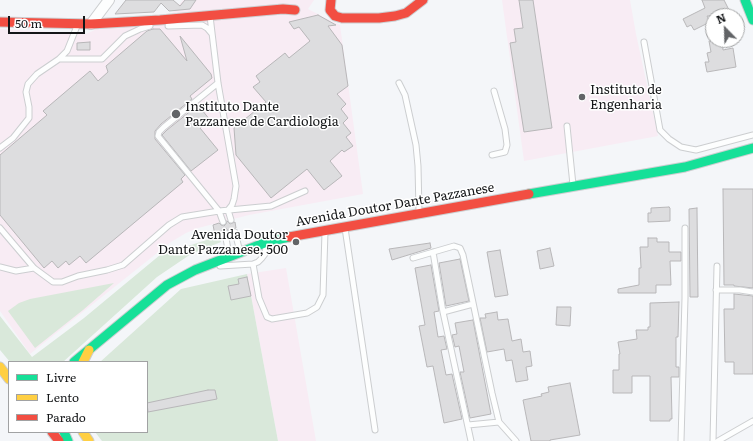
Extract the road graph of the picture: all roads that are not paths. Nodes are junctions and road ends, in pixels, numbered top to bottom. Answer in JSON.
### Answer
{"nodes":[{"id":1,"x":108,"y":0,"type":"edge"},
{"id":2,"x":331,"y":0,"type":"edge"},
{"id":3,"x":423,"y":0,"type":"edge"},
{"id":4,"x":745,"y":0,"type":"edge"},
{"id":5,"x":295,"y":10,"type":"dead end"},
{"id":6,"x":210,"y":15,"type":"junction"},
{"id":7,"x":753,"y":20,"type":"edge"},
{"id":8,"x":0,"y":22,"type":"edge"},
{"id":9,"x":78,"y":24,"type":"junction"},
{"id":10,"x":91,"y":24,"type":"junction"},
{"id":11,"x":212,"y":34,"type":"junction"},
{"id":12,"x":644,"y":42,"type":"dead end"},
{"id":13,"x":59,"y":59,"type":"junction"},
{"id":14,"x":218,"y":83,"type":"junction"},
{"id":15,"x":399,"y":83,"type":"dead end"},
{"id":16,"x":494,"y":91,"type":"dead end"},
{"id":17,"x":567,"y":126,"type":"dead end"},
{"id":18,"x":753,"y":135,"type":"edge"},
{"id":19,"x":0,"y":148,"type":"edge"},
{"id":20,"x":753,"y":148,"type":"edge"},
{"id":21,"x":492,"y":156,"type":"dead end"},
{"id":22,"x":573,"y":186,"type":"junction"},
{"id":23,"x":305,"y":192,"type":"dead end"},
{"id":24,"x":228,"y":210,"type":"junction"},
{"id":25,"x":219,"y":211,"type":"junction"},
{"id":26,"x":419,"y":213,"type":"junction"},
{"id":27,"x":231,"y":220,"type":"dead end"},
{"id":28,"x":223,"y":222,"type":"dead end"},
{"id":29,"x":345,"y":227,"type":"junction"},
{"id":30,"x":0,"y":228,"type":"edge"},
{"id":31,"x":685,"y":228,"type":"dead end"},
{"id":32,"x":326,"y":230,"type":"junction"},
{"id":33,"x":235,"y":232,"type":"dead end"},
{"id":34,"x":225,"y":233,"type":"dead end"},
{"id":35,"x":266,"y":242,"type":"junction"},
{"id":36,"x":240,"y":252,"type":"junction"},
{"id":37,"x":433,"y":252,"type":"junction"},
{"id":38,"x":230,"y":256,"type":"junction"},
{"id":39,"x":413,"y":258,"type":"dead end"},
{"id":40,"x":253,"y":264,"type":"junction"},
{"id":41,"x":717,"y":266,"type":"dead end"},
{"id":42,"x":0,"y":267,"type":"edge"},
{"id":43,"x":34,"y":268,"type":"junction"},
{"id":44,"x":196,"y":270,"type":"junction"},
{"id":45,"x":716,"y":290,"type":"junction"},
{"id":46,"x":753,"y":292,"type":"edge"},
{"id":47,"x":473,"y":304,"type":"junction"},
{"id":48,"x":443,"y":312,"type":"junction"},
{"id":49,"x":89,"y":350,"type":"junction"},
{"id":50,"x":75,"y":361,"type":"edge"},
{"id":51,"x":84,"y":361,"type":"edge"},
{"id":52,"x":0,"y":367,"type":"edge"},
{"id":53,"x":8,"y":378,"type":"edge"},
{"id":54,"x":753,"y":421,"type":"edge"},
{"id":55,"x":499,"y":422,"type":"junction"},
{"id":56,"x":468,"y":425,"type":"junction"},
{"id":57,"x":375,"y":430,"type":"dead end"},
{"id":58,"x":53,"y":433,"type":"edge"},
{"id":59,"x":59,"y":441,"type":"edge"},
{"id":60,"x":471,"y":441,"type":"edge"},
{"id":61,"x":516,"y":441,"type":"edge"},
{"id":62,"x":681,"y":441,"type":"edge"},
{"id":63,"x":713,"y":441,"type":"edge"},
{"id":64,"x":718,"y":441,"type":"edge"}],
"edges":[{"from":1,"to":10,"type":"street"},
{"from":2,"to":3,"type":"street"},
{"from":4,"to":7,"type":"street"},
{"from":5,"to":6,"type":"street"},
{"from":6,"to":10,"type":"street"},
{"from":6,"to":11,"type":"lane"},
{"from":8,"to":9,"type":"street"},
{"from":9,"to":10,"type":"street"},
{"from":9,"to":13,"type":"lane"},
{"from":11,"to":13,"type":"lane"},
{"from":11,"to":14,"type":"lane"},
{"from":12,"to":18,"type":"lane"},
{"from":13,"to":19,"type":"lane"},
{"from":14,"to":24,"type":"lane"},
{"from":14,"to":25,"type":"lane"},
{"from":15,"to":26,"type":"lane"},
{"from":16,"to":21,"type":"lane"},
{"from":17,"to":22,"type":"lane"},
{"from":20,"to":22,"type":"street","name":"Avenida Doutor Dante Pazzanese"},
{"from":22,"to":26,"type":"street","name":"Avenida Doutor Dante Pazzanese"},
{"from":23,"to":24,"type":"lane"},
{"from":24,"to":25,"type":"lane"},
{"from":24,"to":27,"type":"lane"},
{"from":25,"to":28,"type":"lane"},
{"from":25,"to":43,"type":"lane"},
{"from":26,"to":29,"type":"street","name":"Avenida Doutor Dante Pazzanese"},
{"from":29,"to":32,"type":"street","name":"Avenida Doutor Dante Pazzanese"},
{"from":29,"to":57,"type":"lane"},
{"from":30,"to":43,"type":"lane"},
{"from":31,"to":62,"type":"lane"},
{"from":32,"to":35,"type":"street","name":"Avenida Doutor Dante Pazzanese"},
{"from":32,"to":40,"type":"lane"},
{"from":33,"to":36,"type":"lane"},
{"from":34,"to":38,"type":"lane"},
{"from":35,"to":36,"type":"street","name":"Avenida Doutor Dante Pazzanese"},
{"from":35,"to":40,"type":"lane"},
{"from":36,"to":38,"type":"street","name":"Avenida Doutor Dante Pazzanese"},
{"from":37,"to":39,"type":"lane"},
{"from":37,"to":47,"type":"lane"},
{"from":37,"to":48,"type":"lane"},
{"from":38,"to":44,"type":"street","name":"Avenida Doutor Dante Pazzanese"},
{"from":40,"to":44,"type":"lane"},
{"from":41,"to":45,"type":"lane"},
{"from":42,"to":43,"type":"lane"},
{"from":44,"to":49,"type":"street","name":"Avenida Doutor Dante Pazzanese"},
{"from":45,"to":46,"type":"lane"},
{"from":45,"to":63,"type":"lane"},
{"from":47,"to":48,"type":"lane"},
{"from":47,"to":55,"type":"lane"},
{"from":48,"to":56,"type":"lane"},
{"from":49,"to":50,"type":"street","name":"Avenida Doutor Dante Pazzanese"},
{"from":49,"to":51,"type":"street"},
{"from":52,"to":53,"type":"street"},
{"from":54,"to":64,"type":"lane"},
{"from":55,"to":56,"type":"lane"},
{"from":55,"to":61,"type":"lane"},
{"from":56,"to":60,"type":"lane"},
{"from":58,"to":59,"type":"street"}]}
